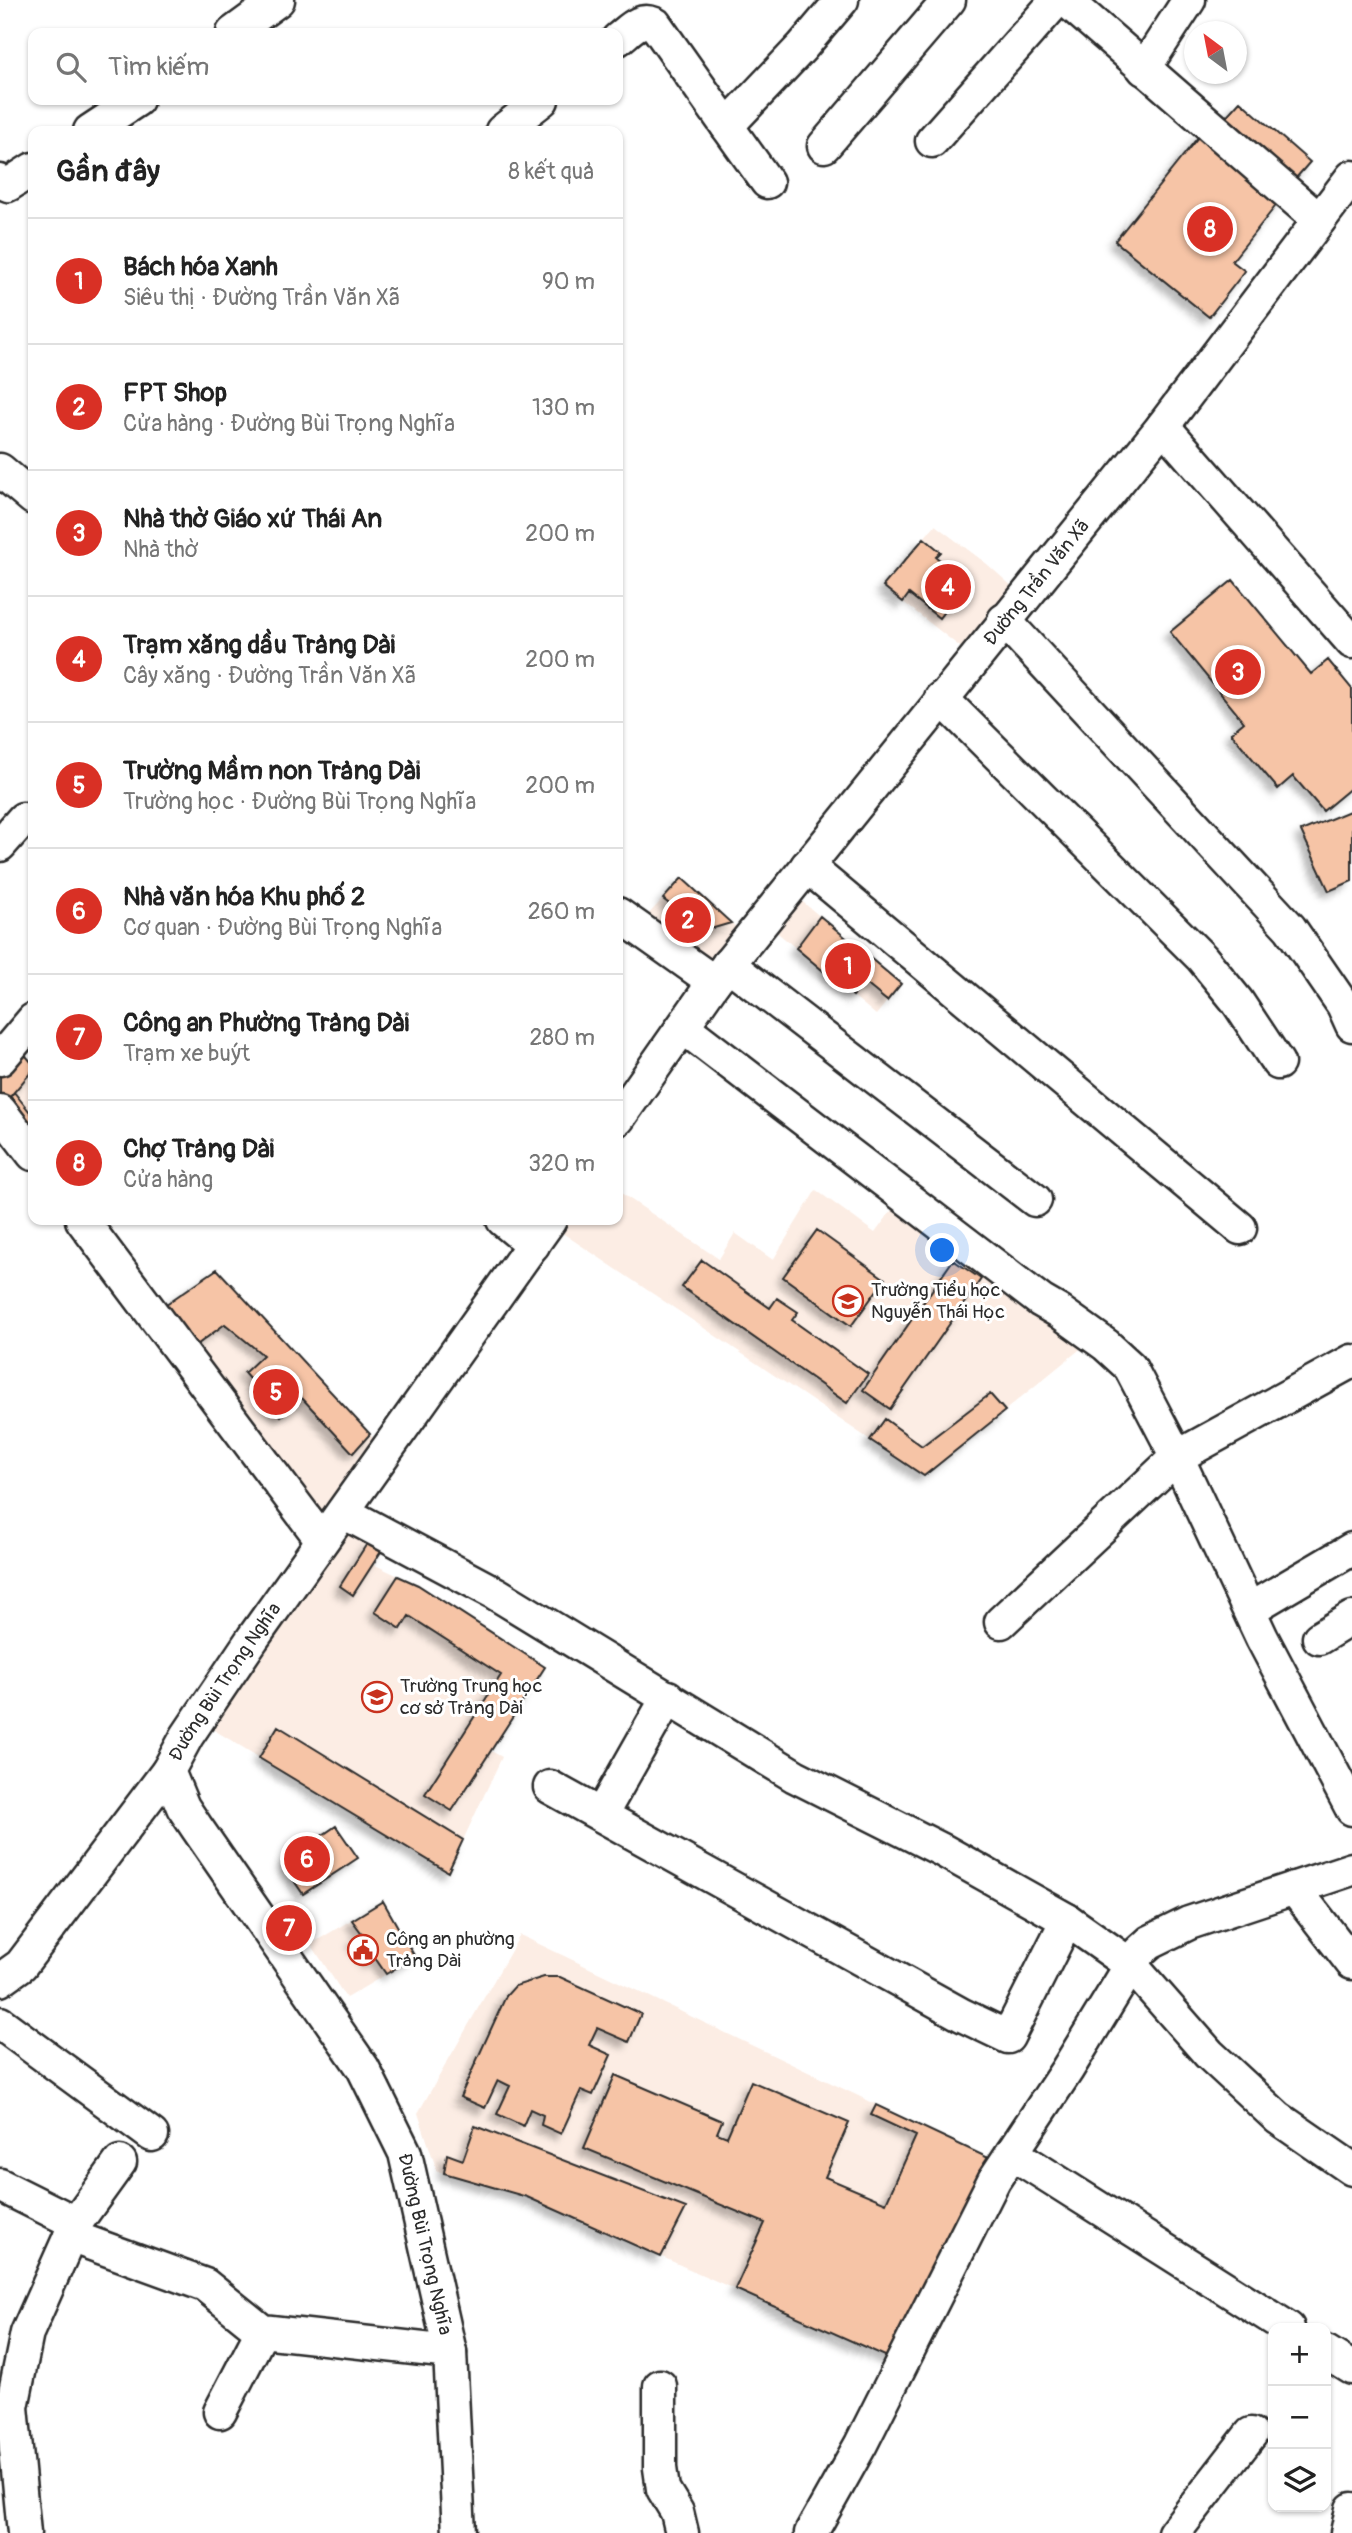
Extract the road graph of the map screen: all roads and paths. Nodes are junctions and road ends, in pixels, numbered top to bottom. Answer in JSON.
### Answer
{"nodes":[{"id":1,"x":278,"y":0,"type":"edge"},
{"id":2,"x":842,"y":0,"type":"edge"},
{"id":3,"x":949,"y":0,"type":"edge"},
{"id":4,"x":1057,"y":0,"type":"edge"},
{"id":5,"x":1066,"y":0,"type":"edge"},
{"id":6,"x":1189,"y":0,"type":"edge"},
{"id":7,"x":240,"y":28,"type":"edge"},
{"id":8,"x":623,"y":35,"type":"edge"},
{"id":9,"x":1144,"y":69,"type":"junction"},
{"id":10,"x":129,"y":105,"type":"edge"},
{"id":11,"x":536,"y":105,"type":"edge"},
{"id":12,"x":98,"y":126,"type":"edge"},
{"id":13,"x":508,"y":126,"type":"edge"},
{"id":14,"x":727,"y":126,"type":"junction"},
{"id":15,"x":932,"y":141,"type":"dead end"},
{"id":16,"x":824,"y":146,"type":"dead end"},
{"id":17,"x":28,"y":172,"type":"edge"},
{"id":18,"x":1352,"y":177,"type":"edge"},
{"id":19,"x":0,"y":181,"type":"edge"},
{"id":20,"x":767,"y":182,"type":"dead end"},
{"id":21,"x":1319,"y":220,"type":"junction"},
{"id":22,"x":1163,"y":426,"type":"junction"},
{"id":23,"x":1004,"y":620,"type":"junction"},
{"id":24,"x":1352,"y":642,"type":"edge"},
{"id":25,"x":941,"y":698,"type":"junction"},
{"id":26,"x":23,"y":819,"type":"dead end"},
{"id":27,"x":0,"y":845,"type":"edge"},
{"id":28,"x":807,"y":866,"type":"junction"},
{"id":29,"x":623,"y":917,"type":"edge"},
{"id":30,"x":721,"y":973,"type":"junction"},
{"id":31,"x":1352,"y":1025,"type":"edge"},
{"id":32,"x":683,"y":1027,"type":"junction"},
{"id":33,"x":1278,"y":1063,"type":"dead end"},
{"id":34,"x":623,"y":1102,"type":"edge"},
{"id":35,"x":1035,"y":1200,"type":"dead end"},
{"id":36,"x":86,"y":1225,"type":"edge"},
{"id":37,"x":519,"y":1225,"type":"edge"},
{"id":38,"x":1240,"y":1228,"type":"dead end"},
{"id":39,"x":541,"y":1232,"type":"edge"},
{"id":40,"x":1352,"y":1361,"type":"edge"},
{"id":41,"x":1177,"y":1457,"type":"junction"},
{"id":42,"x":343,"y":1512,"type":"junction"},
{"id":43,"x":322,"y":1540,"type":"junction"},
{"id":44,"x":1352,"y":1549,"type":"edge"},
{"id":45,"x":1250,"y":1609,"type":"junction"},
{"id":46,"x":1352,"y":1618,"type":"edge"},
{"id":47,"x":1001,"y":1622,"type":"dead end"},
{"id":48,"x":1319,"y":1638,"type":"dead end"},
{"id":49,"x":668,"y":1697,"type":"junction"},
{"id":50,"x":168,"y":1771,"type":"junction"},
{"id":51,"x":550,"y":1787,"type":"dead end"},
{"id":52,"x":1352,"y":1809,"type":"edge"},
{"id":53,"x":601,"y":1815,"type":"junction"},
{"id":54,"x":1352,"y":1869,"type":"edge"},
{"id":55,"x":1294,"y":1888,"type":"junction"},
{"id":56,"x":1067,"y":1920,"type":"junction"},
{"id":57,"x":1352,"y":1963,"type":"edge"},
{"id":58,"x":1131,"y":1965,"type":"junction"},
{"id":59,"x":0,"y":1980,"type":"edge"},
{"id":60,"x":0,"y":2023,"type":"edge"},
{"id":61,"x":152,"y":2135,"type":"dead end"},
{"id":62,"x":1012,"y":2154,"type":"junction"},
{"id":63,"x":120,"y":2162,"type":"dead end"},
{"id":64,"x":1352,"y":2169,"type":"edge"},
{"id":65,"x":0,"y":2185,"type":"edge"},
{"id":66,"x":73,"y":2229,"type":"junction"},
{"id":67,"x":1280,"y":2323,"type":"edge"},
{"id":68,"x":262,"y":2331,"type":"junction"},
{"id":69,"x":450,"y":2352,"type":"junction"},
{"id":70,"x":1331,"y":2355,"type":"edge"},
{"id":71,"x":1352,"y":2368,"type":"edge"},
{"id":72,"x":660,"y":2386,"type":"dead end"},
{"id":73,"x":220,"y":2412,"type":"dead end"},
{"id":74,"x":1251,"y":2434,"type":"dead end"},
{"id":75,"x":1352,"y":2509,"type":"edge"},
{"id":76,"x":24,"y":2533,"type":"edge"},
{"id":77,"x":458,"y":2533,"type":"edge"},
{"id":78,"x":682,"y":2533,"type":"edge"},
{"id":79,"x":811,"y":2533,"type":"edge"},
{"id":80,"x":1174,"y":2533,"type":"edge"},
{"id":81,"x":1346,"y":2533,"type":"edge"}],
"edges":[{"from":1,"to":7,"type":"street"},
{"from":2,"to":14,"type":"street"},
{"from":3,"to":16,"type":"street"},
{"from":4,"to":15,"type":"street"},
{"from":5,"to":9,"type":"street"},
{"from":6,"to":9,"type":"street"},
{"from":8,"to":14,"type":"street"},
{"from":9,"to":21,"type":"street"},
{"from":10,"to":12,"type":"street"},
{"from":11,"to":13,"type":"street"},
{"from":14,"to":20,"type":"street"},
{"from":17,"to":19,"type":"street"},
{"from":18,"to":21,"type":"street","name":"Đường Trần Văn Xã"},
{"from":21,"to":22,"type":"street","name":"Đường Trần Văn Xã"},
{"from":22,"to":23,"type":"street","name":"Đường Trần Văn Xã"},
{"from":22,"to":24,"type":"street"},
{"from":23,"to":25,"type":"street","name":"Đường Trần Văn Xã"},
{"from":23,"to":31,"type":"street"},
{"from":25,"to":28,"type":"street","name":"Đường Trần Văn Xã"},
{"from":25,"to":33,"type":"street"},
{"from":26,"to":27,"type":"street"},
{"from":28,"to":30,"type":"street","name":"Đường Trần Văn Xã"},
{"from":28,"to":38,"type":"street"},
{"from":29,"to":30,"type":"street"},
{"from":30,"to":32,"type":"street"},
{"from":30,"to":35,"type":"street"},
{"from":32,"to":34,"type":"street"},
{"from":32,"to":41,"type":"street"},
{"from":36,"to":43,"type":"street"},
{"from":37,"to":39,"type":"street"},
{"from":39,"to":42,"type":"street","name":"Đường Bùi Trọng Nghĩa"},
{"from":40,"to":41,"type":"street"},
{"from":41,"to":45,"type":"street"},
{"from":41,"to":47,"type":"street"},
{"from":42,"to":43,"type":"street","name":"Đường Bùi Trọng Nghĩa"},
{"from":42,"to":49,"type":"street"},
{"from":43,"to":50,"type":"street","name":"Đường Bùi Trọng Nghĩa"},
{"from":44,"to":45,"type":"street"},
{"from":45,"to":52,"type":"street"},
{"from":46,"to":48,"type":"street"},
{"from":49,"to":53,"type":"street"},
{"from":49,"to":56,"type":"street"},
{"from":50,"to":59,"type":"street"},
{"from":50,"to":69,"type":"street","name":"Đường Bùi Trọng Nghĩa"},
{"from":51,"to":53,"type":"street"},
{"from":53,"to":56,"type":"street"},
{"from":54,"to":55,"type":"street"},
{"from":55,"to":57,"type":"street"},
{"from":55,"to":58,"type":"street"},
{"from":56,"to":58,"type":"street"},
{"from":58,"to":62,"type":"street"},
{"from":58,"to":64,"type":"street"},
{"from":60,"to":61,"type":"street"},
{"from":62,"to":67,"type":"street"},
{"from":62,"to":79,"type":"street"},
{"from":63,"to":66,"type":"street"},
{"from":65,"to":66,"type":"street"},
{"from":66,"to":68,"type":"street"},
{"from":66,"to":76,"type":"street"},
{"from":68,"to":69,"type":"street"},
{"from":68,"to":73,"type":"street"},
{"from":69,"to":77,"type":"street","name":"Đường Bùi Trọng Nghĩa"},
{"from":70,"to":71,"type":"street"},
{"from":72,"to":78,"type":"street"},
{"from":74,"to":80,"type":"street"},
{"from":75,"to":81,"type":"street"}]}
